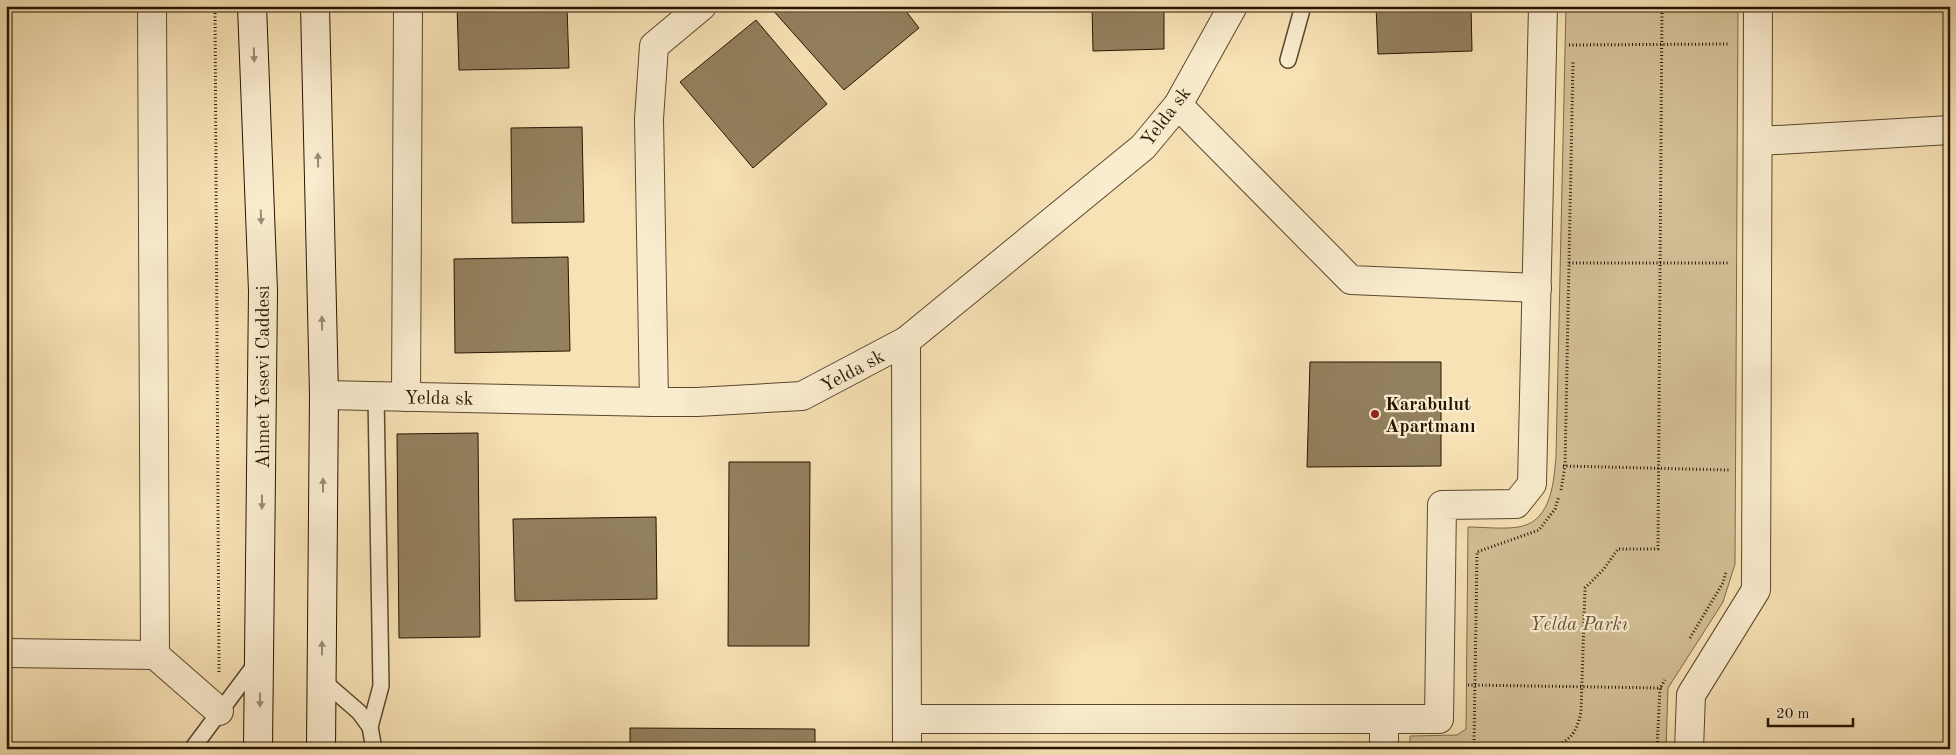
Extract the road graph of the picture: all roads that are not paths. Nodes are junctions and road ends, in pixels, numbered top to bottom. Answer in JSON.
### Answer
{"nodes":[{"id":1,"x":152,"y":6,"type":"edge"},
{"id":2,"x":252,"y":6,"type":"edge"},
{"id":3,"x":314,"y":6,"type":"edge"},
{"id":4,"x":408,"y":6,"type":"edge"},
{"id":5,"x":702,"y":6,"type":"edge"},
{"id":6,"x":1233,"y":6,"type":"edge"},
{"id":7,"x":1303,"y":6,"type":"edge"},
{"id":8,"x":1543,"y":6,"type":"edge"},
{"id":9,"x":1758,"y":6,"type":"edge"},
{"id":10,"x":1288,"y":60,"type":"dead end"},
{"id":11,"x":1178,"y":105,"type":"junction"},
{"id":12,"x":1950,"y":130,"type":"edge"},
{"id":13,"x":1759,"y":141,"type":"junction"},
{"id":14,"x":1537,"y":276,"type":"junction"},
{"id":15,"x":906,"y":341,"type":"junction"},
{"id":16,"x":324,"y":395,"type":"junction"},
{"id":17,"x":376,"y":396,"type":"junction"},
{"id":18,"x":406,"y":397,"type":"junction"},
{"id":19,"x":654,"y":402,"type":"junction"},
{"id":20,"x":6,"y":653,"type":"edge"},
{"id":21,"x":155,"y":655,"type":"junction"},
{"id":22,"x":261,"y":657,"type":"junction"},
{"id":23,"x":321,"y":679,"type":"junction"},
{"id":24,"x":219,"y":711,"type":"junction"},
{"id":25,"x":907,"y":719,"type":"junction"},
{"id":26,"x":1384,"y":719,"type":"junction"},
{"id":27,"x":370,"y":727,"type":"junction"},
{"id":28,"x":192,"y":749,"type":"edge"},
{"id":29,"x":258,"y":749,"type":"edge"},
{"id":30,"x":321,"y":749,"type":"edge"},
{"id":31,"x":374,"y":749,"type":"edge"},
{"id":32,"x":907,"y":749,"type":"edge"},
{"id":33,"x":1384,"y":749,"type":"edge"},
{"id":34,"x":1689,"y":749,"type":"edge"}],
"edges":[{"from":1,"to":21,"type":"street"},
{"from":2,"to":22,"type":"street","name":"Ahmet Yesevi Caddesi","one_way":true},
{"from":16,"to":3,"type":"street","one_way":true},
{"from":4,"to":18,"type":"street"},
{"from":5,"to":19,"type":"street"},
{"from":6,"to":11,"type":"street","name":"Yelda sk"},
{"from":7,"to":10,"type":"lane"},
{"from":8,"to":14,"type":"street"},
{"from":9,"to":13,"type":"street"},
{"from":11,"to":14,"type":"street"},
{"from":11,"to":15,"type":"street","name":"Yelda sk"},
{"from":12,"to":13,"type":"street"},
{"from":13,"to":34,"type":"street"},
{"from":14,"to":26,"type":"street"},
{"from":15,"to":19,"type":"street","name":"Yelda sk"},
{"from":15,"to":25,"type":"street"},
{"from":16,"to":17,"type":"street","name":"Yelda sk"},
{"from":23,"to":16,"type":"street","one_way":true},
{"from":17,"to":18,"type":"street","name":"Yelda sk"},
{"from":17,"to":27,"type":"lane"},
{"from":18,"to":19,"type":"street","name":"Yelda sk"},
{"from":20,"to":21,"type":"street"},
{"from":21,"to":24,"type":"street"},
{"from":22,"to":24,"type":"lane"},
{"from":22,"to":29,"type":"street","name":"Ahmet Yesevi Caddesi","one_way":true},
{"from":23,"to":27,"type":"lane"},
{"from":23,"to":30,"type":"street"},
{"from":24,"to":28,"type":"lane"},
{"from":25,"to":26,"type":"street"},
{"from":25,"to":32,"type":"street"},
{"from":26,"to":33,"type":"street"},
{"from":27,"to":31,"type":"lane"}]}
